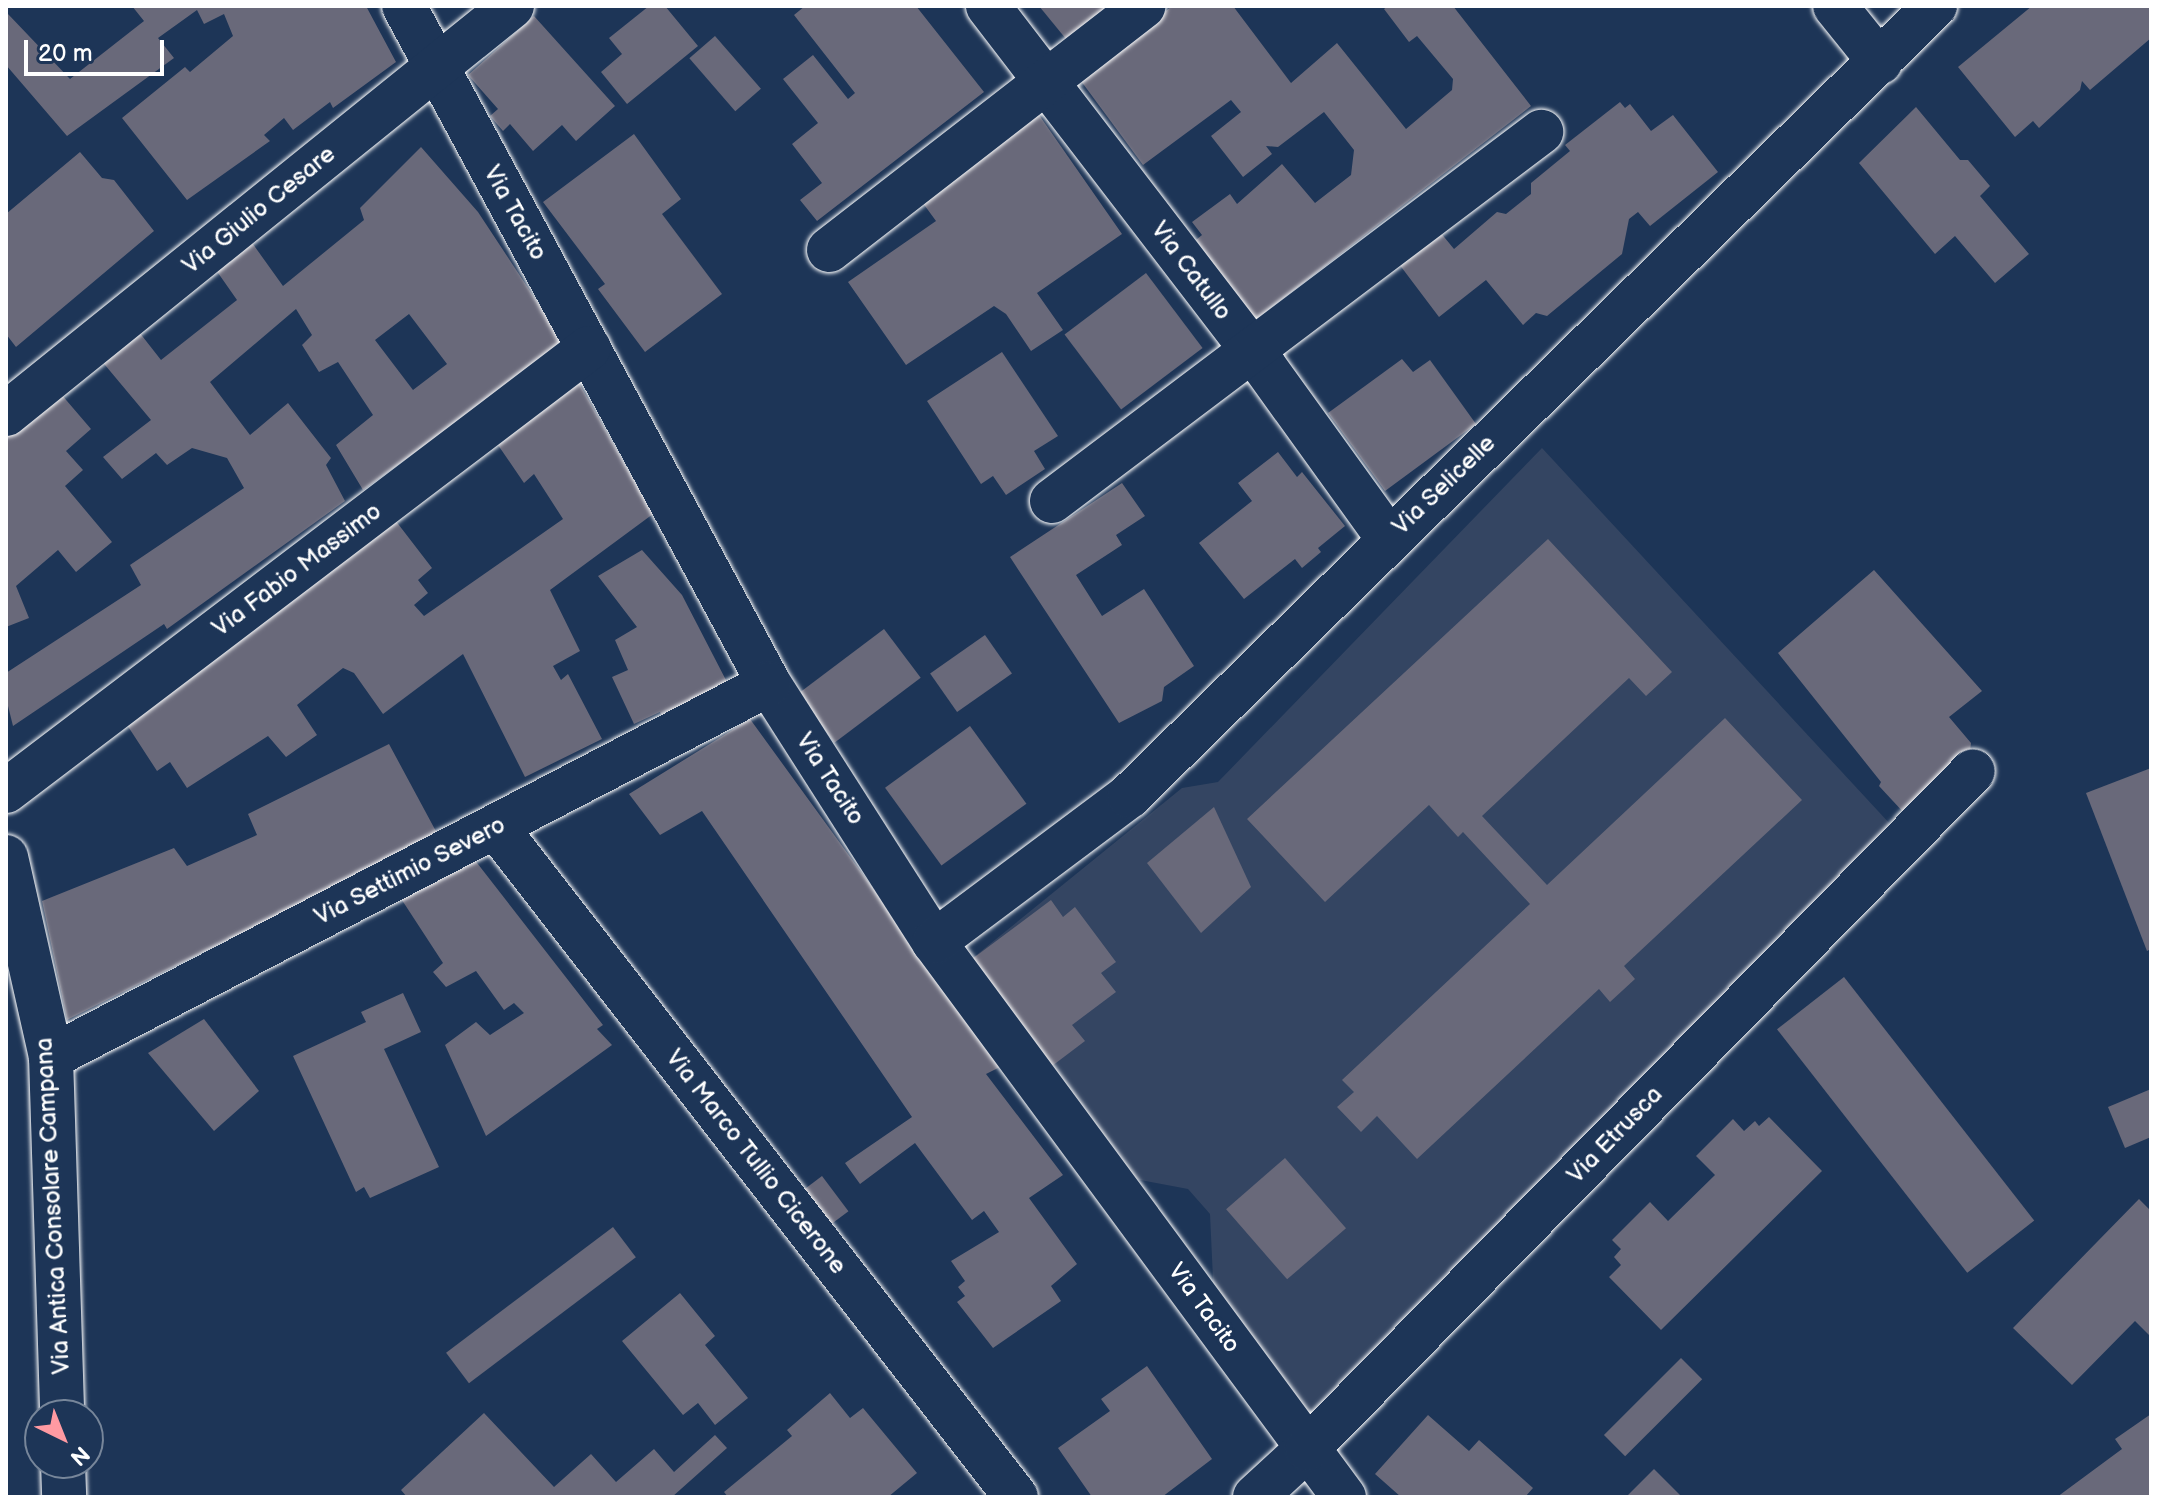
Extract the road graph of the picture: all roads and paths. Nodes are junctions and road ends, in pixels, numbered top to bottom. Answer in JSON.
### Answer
{"nodes":[{"id":1,"x":404,"y":6,"type":"edge"},
{"id":2,"x":512,"y":6,"type":"edge"},
{"id":3,"x":988,"y":6,"type":"edge"},
{"id":4,"x":1143,"y":6,"type":"edge"},
{"id":5,"x":1835,"y":6,"type":"edge"},
{"id":6,"x":1935,"y":6,"type":"edge"},
{"id":7,"x":1880,"y":62,"type":"junction"},
{"id":8,"x":436,"y":67,"type":"junction"},
{"id":9,"x":1047,"y":83,"type":"junction"},
{"id":10,"x":1541,"y":132,"type":"dead end"},
{"id":11,"x":829,"y":250,"type":"dead end"},
{"id":12,"x":589,"y":348,"type":"junction"},
{"id":13,"x":1252,"y":350,"type":"junction"},
{"id":14,"x":6,"y":414,"type":"edge"},
{"id":15,"x":1052,"y":501,"type":"dead end"},
{"id":16,"x":1389,"y":539,"type":"junction"},
{"id":17,"x":769,"y":684,"type":"junction"},
{"id":18,"x":1973,"y":771,"type":"dead end"},
{"id":19,"x":6,"y":791,"type":"edge"},
{"id":20,"x":496,"y":827,"type":"junction"},
{"id":21,"x":6,"y":857,"type":"edge"},
{"id":22,"x":934,"y":942,"type":"junction"},
{"id":23,"x":51,"y":1057,"type":"junction"},
{"id":24,"x":62,"y":1399,"type":"edge"},
{"id":25,"x":1307,"y":1449,"type":"junction"},
{"id":26,"x":1016,"y":1497,"type":"edge"},
{"id":27,"x":1255,"y":1497,"type":"edge"},
{"id":28,"x":1344,"y":1497,"type":"edge"}],
"edges":[{"from":1,"to":8,"type":"street","name":"Via Tacito"},
{"from":2,"to":8,"type":"street","name":"Via Giulio Cesare"},
{"from":3,"to":9,"type":"street","name":"Via Catullo"},
{"from":4,"to":9,"type":"street"},
{"from":5,"to":7,"type":"street"},
{"from":6,"to":7,"type":"street","name":"Via Selicelle"},
{"from":7,"to":16,"type":"street","name":"Via Selicelle"},
{"from":8,"to":12,"type":"street","name":"Via Tacito"},
{"from":8,"to":14,"type":"street","name":"Via Giulio Cesare"},
{"from":9,"to":11,"type":"street"},
{"from":9,"to":13,"type":"street","name":"Via Catullo"},
{"from":10,"to":13,"type":"street"},
{"from":12,"to":17,"type":"street","name":"Via Tacito"},
{"from":12,"to":19,"type":"street","name":"Via Fabio Massimo"},
{"from":13,"to":15,"type":"street"},
{"from":13,"to":16,"type":"street","name":"Via Catullo"},
{"from":16,"to":22,"type":"street","name":"Via Selicelle"},
{"from":17,"to":20,"type":"street","name":"Via Settimio Severo"},
{"from":17,"to":22,"type":"street","name":"Via Tacito"},
{"from":18,"to":25,"type":"street","name":"Via Etrusca"},
{"from":20,"to":23,"type":"street","name":"Via Settimio Severo"},
{"from":20,"to":26,"type":"street","name":"Via Marco Tullio Cicerone"},
{"from":21,"to":23,"type":"street","name":"Via Antica Consolare Campana"},
{"from":22,"to":25,"type":"street","name":"Via Tacito"},
{"from":23,"to":24,"type":"street","name":"Via Antica Consolare Campana"},
{"from":25,"to":27,"type":"street","name":"Via Etrusca"},
{"from":25,"to":28,"type":"street","name":"Via Tacito"}]}
